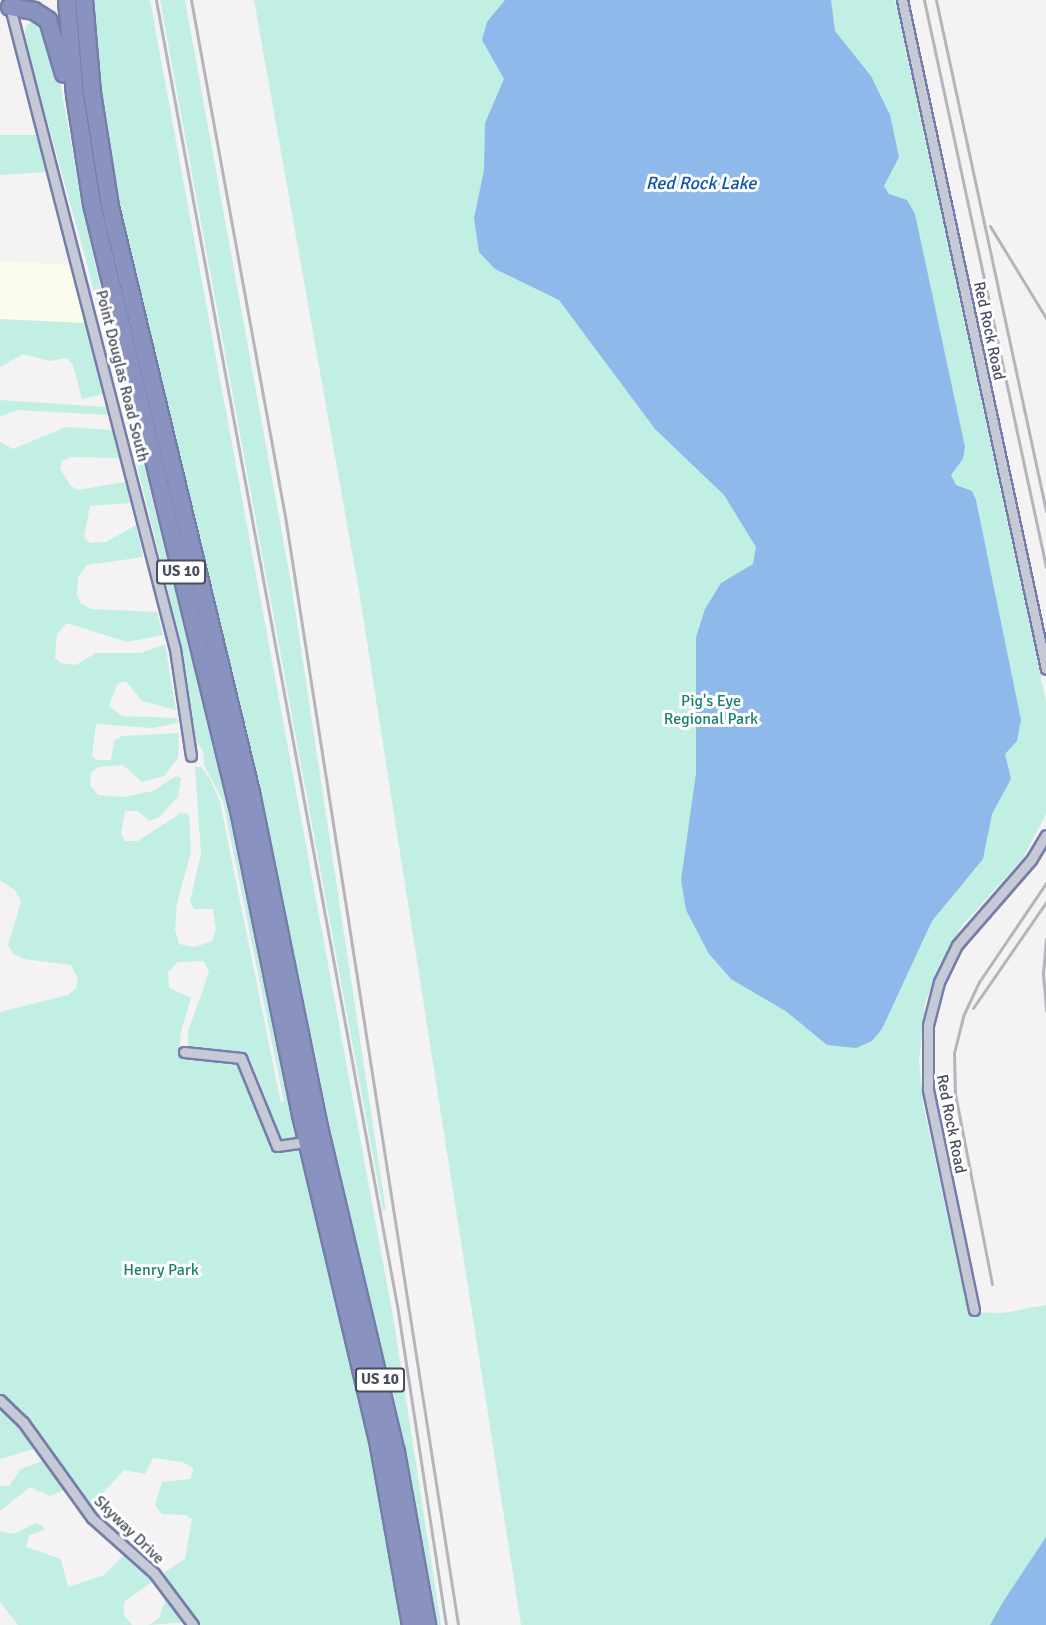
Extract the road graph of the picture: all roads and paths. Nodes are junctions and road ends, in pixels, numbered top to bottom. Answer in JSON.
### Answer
{"nodes":[{"id":1,"x":67,"y":0,"type":"edge"},
{"id":2,"x":84,"y":0,"type":"edge"},
{"id":3,"x":902,"y":0,"type":"edge"},
{"id":4,"x":10,"y":7,"type":"joint"},
{"id":5,"x":86,"y":170,"type":"junction"},
{"id":6,"x":1046,"y":669,"type":"edge"},
{"id":7,"x":191,"y":756,"type":"dead end"},
{"id":8,"x":1046,"y":835,"type":"edge"},
{"id":9,"x":183,"y":1052,"type":"dead end"},
{"id":10,"x":314,"y":1140,"type":"junction"},
{"id":11,"x":974,"y":1310,"type":"dead end"},
{"id":12,"x":0,"y":1400,"type":"edge"},
{"id":13,"x":193,"y":1625,"type":"edge"},
{"id":14,"x":411,"y":1625,"type":"edge"},
{"id":15,"x":427,"y":1625,"type":"edge"}],
"edges":[{"from":1,"to":5,"type":"highway","number":"US 10"},
{"from":2,"to":10,"type":"highway","number":"US 10"},
{"from":3,"to":6,"type":"street","name":"Red Rock Road"},
{"from":4,"to":5,"type":"highway"},
{"from":4,"to":7,"type":"street","name":"Point Douglas Road South"},
{"from":5,"to":10,"type":"highway","number":"US 10"},
{"from":8,"to":11,"type":"street","name":"Red Rock Road"},
{"from":9,"to":10,"type":"street"},
{"from":10,"to":14,"type":"highway","number":"US 10"},
{"from":10,"to":15,"type":"highway","number":"US 10"},
{"from":12,"to":13,"type":"street","name":"Skyway Drive"}]}
